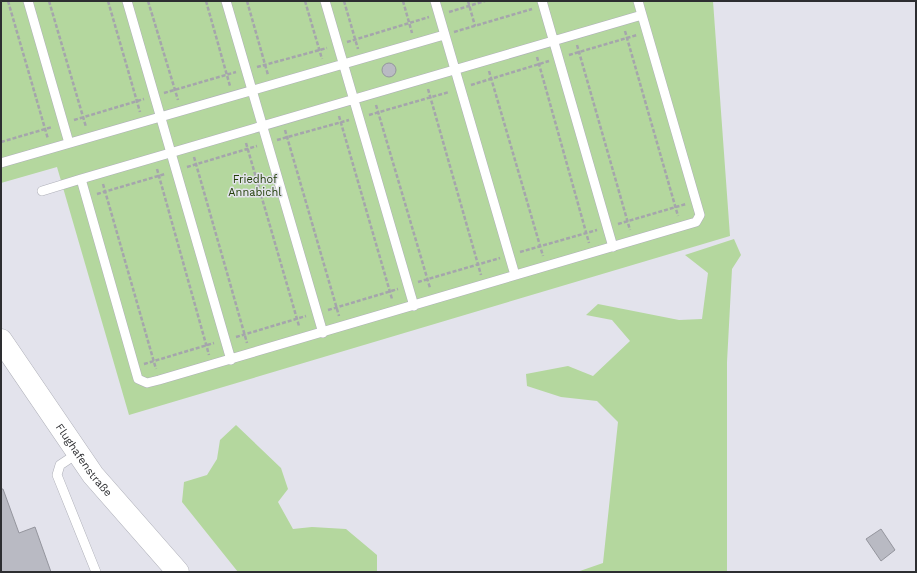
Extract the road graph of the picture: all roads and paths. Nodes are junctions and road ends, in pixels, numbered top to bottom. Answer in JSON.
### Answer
{"nodes":[{"id":1,"x":8,"y":1,"type":"edge"},
{"id":2,"x":28,"y":1,"type":"edge"},
{"id":3,"x":49,"y":1,"type":"edge"},
{"id":4,"x":108,"y":1,"type":"edge"},
{"id":5,"x":127,"y":1,"type":"edge"},
{"id":6,"x":148,"y":1,"type":"edge"},
{"id":7,"x":206,"y":1,"type":"edge"},
{"id":8,"x":226,"y":1,"type":"edge"},
{"id":9,"x":247,"y":1,"type":"edge"},
{"id":10,"x":305,"y":1,"type":"edge"},
{"id":11,"x":325,"y":1,"type":"edge"},
{"id":12,"x":344,"y":1,"type":"edge"},
{"id":13,"x":403,"y":1,"type":"edge"},
{"id":14,"x":435,"y":1,"type":"edge"},
{"id":15,"x":468,"y":1,"type":"edge"},
{"id":16,"x":638,"y":1,"type":"edge"},
{"id":17,"x":543,"y":3,"type":"edge"},
{"id":18,"x":642,"y":15,"type":"junction"},
{"id":19,"x":622,"y":21,"type":"junction"},
{"id":20,"x":475,"y":26,"type":"junction"},
{"id":21,"x":444,"y":35,"type":"junction"},
{"id":22,"x":574,"y":35,"type":"junction"},
{"id":23,"x":554,"y":40,"type":"junction"},
{"id":24,"x":415,"y":43,"type":"junction"},
{"id":25,"x":534,"y":46,"type":"junction"},
{"id":26,"x":360,"y":59,"type":"junction"},
{"id":27,"x":486,"y":60,"type":"junction"},
{"id":28,"x":343,"y":64,"type":"junction"},
{"id":29,"x":454,"y":69,"type":"junction"},
{"id":30,"x":324,"y":70,"type":"junction"},
{"id":31,"x":425,"y":78,"type":"junction"},
{"id":32,"x":271,"y":85,"type":"junction"},
{"id":33,"x":252,"y":90,"type":"junction"},
{"id":34,"x":372,"y":94,"type":"junction"},
{"id":35,"x":233,"y":96,"type":"junction"},
{"id":36,"x":353,"y":99,"type":"junction"},
{"id":37,"x":335,"y":105,"type":"junction"},
{"id":38,"x":181,"y":111,"type":"junction"},
{"id":39,"x":161,"y":117,"type":"junction"},
{"id":40,"x":282,"y":120,"type":"junction"},
{"id":41,"x":143,"y":122,"type":"junction"},
{"id":42,"x":262,"y":126,"type":"junction"},
{"id":43,"x":243,"y":132,"type":"junction"},
{"id":44,"x":89,"y":138,"type":"junction"},
{"id":45,"x":69,"y":143,"type":"junction"},
{"id":46,"x":192,"y":147,"type":"junction"},
{"id":47,"x":51,"y":149,"type":"junction"},
{"id":48,"x":171,"y":153,"type":"junction"},
{"id":49,"x":153,"y":158,"type":"junction"},
{"id":50,"x":1,"y":163,"type":"edge"},
{"id":51,"x":100,"y":174,"type":"junction"},
{"id":52,"x":81,"y":180,"type":"junction"},
{"id":53,"x":42,"y":191,"type":"dead end"},
{"id":54,"x":681,"y":227,"type":"junction"},
{"id":55,"x":633,"y":241,"type":"junction"},
{"id":56,"x":613,"y":247,"type":"junction"},
{"id":57,"x":592,"y":253,"type":"junction"},
{"id":58,"x":546,"y":266,"type":"junction"},
{"id":59,"x":516,"y":275,"type":"junction"},
{"id":60,"x":484,"y":285,"type":"junction"},
{"id":61,"x":433,"y":300,"type":"junction"},
{"id":62,"x":414,"y":306,"type":"junction"},
{"id":63,"x":396,"y":311,"type":"junction"},
{"id":64,"x":342,"y":327,"type":"junction"},
{"id":65,"x":322,"y":333,"type":"junction"},
{"id":66,"x":303,"y":338,"type":"junction"},
{"id":67,"x":1,"y":340,"type":"edge"},
{"id":68,"x":250,"y":354,"type":"junction"},
{"id":69,"x":231,"y":360,"type":"junction"},
{"id":70,"x":212,"y":365,"type":"junction"},
{"id":71,"x":159,"y":380,"type":"junction"},
{"id":72,"x":78,"y":453,"type":"junction"},
{"id":73,"x":96,"y":572,"type":"edge"},
{"id":74,"x":178,"y":572,"type":"edge"}],
"edges":[{"from":1,"to":47,"type":"path"},
{"from":2,"to":45,"type":"lane"},
{"from":3,"to":44,"type":"path"},
{"from":4,"to":41,"type":"path"},
{"from":5,"to":39,"type":"lane"},
{"from":6,"to":38,"type":"path"},
{"from":7,"to":35,"type":"path"},
{"from":8,"to":33,"type":"lane"},
{"from":9,"to":32,"type":"path"},
{"from":10,"to":30,"type":"path"},
{"from":11,"to":28,"type":"lane"},
{"from":12,"to":26,"type":"path"},
{"from":13,"to":24,"type":"path"},
{"from":14,"to":21,"type":"lane"},
{"from":15,"to":20,"type":"path"},
{"from":16,"to":18,"type":"lane"},
{"from":17,"to":20,"type":"path"},
{"from":17,"to":23,"type":"lane"},
{"from":18,"to":19,"type":"lane"},
{"from":18,"to":54,"type":"lane"},
{"from":19,"to":22,"type":"lane"},
{"from":19,"to":54,"type":"path"},
{"from":20,"to":21,"type":"path"},
{"from":21,"to":24,"type":"lane"},
{"from":21,"to":29,"type":"lane"},
{"from":22,"to":23,"type":"lane"},
{"from":22,"to":55,"type":"path"},
{"from":23,"to":25,"type":"lane"},
{"from":23,"to":56,"type":"lane"},
{"from":24,"to":26,"type":"lane"},
{"from":25,"to":27,"type":"lane"},
{"from":25,"to":57,"type":"path"},
{"from":26,"to":28,"type":"lane"},
{"from":27,"to":29,"type":"lane"},
{"from":27,"to":58,"type":"path"},
{"from":28,"to":30,"type":"lane"},
{"from":28,"to":36,"type":"lane"},
{"from":29,"to":31,"type":"lane"},
{"from":29,"to":59,"type":"lane"},
{"from":30,"to":32,"type":"lane"},
{"from":31,"to":34,"type":"lane"},
{"from":31,"to":60,"type":"path"},
{"from":32,"to":33,"type":"lane"},
{"from":33,"to":35,"type":"lane"},
{"from":33,"to":42,"type":"lane"},
{"from":34,"to":36,"type":"lane"},
{"from":34,"to":61,"type":"path"},
{"from":35,"to":38,"type":"lane"},
{"from":36,"to":37,"type":"lane"},
{"from":36,"to":62,"type":"lane"},
{"from":37,"to":40,"type":"lane"},
{"from":37,"to":63,"type":"path"},
{"from":38,"to":39,"type":"lane"},
{"from":39,"to":41,"type":"lane"},
{"from":39,"to":48,"type":"lane"},
{"from":40,"to":42,"type":"lane"},
{"from":40,"to":64,"type":"path"},
{"from":41,"to":44,"type":"lane"},
{"from":42,"to":43,"type":"lane"},
{"from":42,"to":65,"type":"lane"},
{"from":43,"to":46,"type":"lane"},
{"from":43,"to":66,"type":"path"},
{"from":44,"to":45,"type":"lane"},
{"from":45,"to":47,"type":"lane"},
{"from":46,"to":48,"type":"lane"},
{"from":46,"to":68,"type":"path"},
{"from":47,"to":50,"type":"lane"},
{"from":48,"to":49,"type":"lane"},
{"from":48,"to":69,"type":"lane"},
{"from":49,"to":51,"type":"lane"},
{"from":49,"to":70,"type":"path"},
{"from":51,"to":52,"type":"lane"},
{"from":51,"to":71,"type":"path"},
{"from":52,"to":53,"type":"lane"},
{"from":52,"to":71,"type":"lane"},
{"from":54,"to":55,"type":"lane"},
{"from":55,"to":56,"type":"lane"},
{"from":56,"to":57,"type":"lane"},
{"from":57,"to":58,"type":"lane"},
{"from":58,"to":59,"type":"lane"},
{"from":59,"to":60,"type":"lane"},
{"from":60,"to":61,"type":"lane"},
{"from":61,"to":62,"type":"lane"},
{"from":62,"to":63,"type":"lane"},
{"from":63,"to":64,"type":"lane"},
{"from":64,"to":65,"type":"lane"},
{"from":65,"to":66,"type":"lane"},
{"from":66,"to":68,"type":"lane"},
{"from":67,"to":72,"type":"street","name":"Flughafenstraße"},
{"from":68,"to":69,"type":"lane"},
{"from":69,"to":70,"type":"lane"},
{"from":70,"to":71,"type":"lane"},
{"from":72,"to":73,"type":"lane"},
{"from":72,"to":74,"type":"street","name":"Flughafenstraße"}]}
